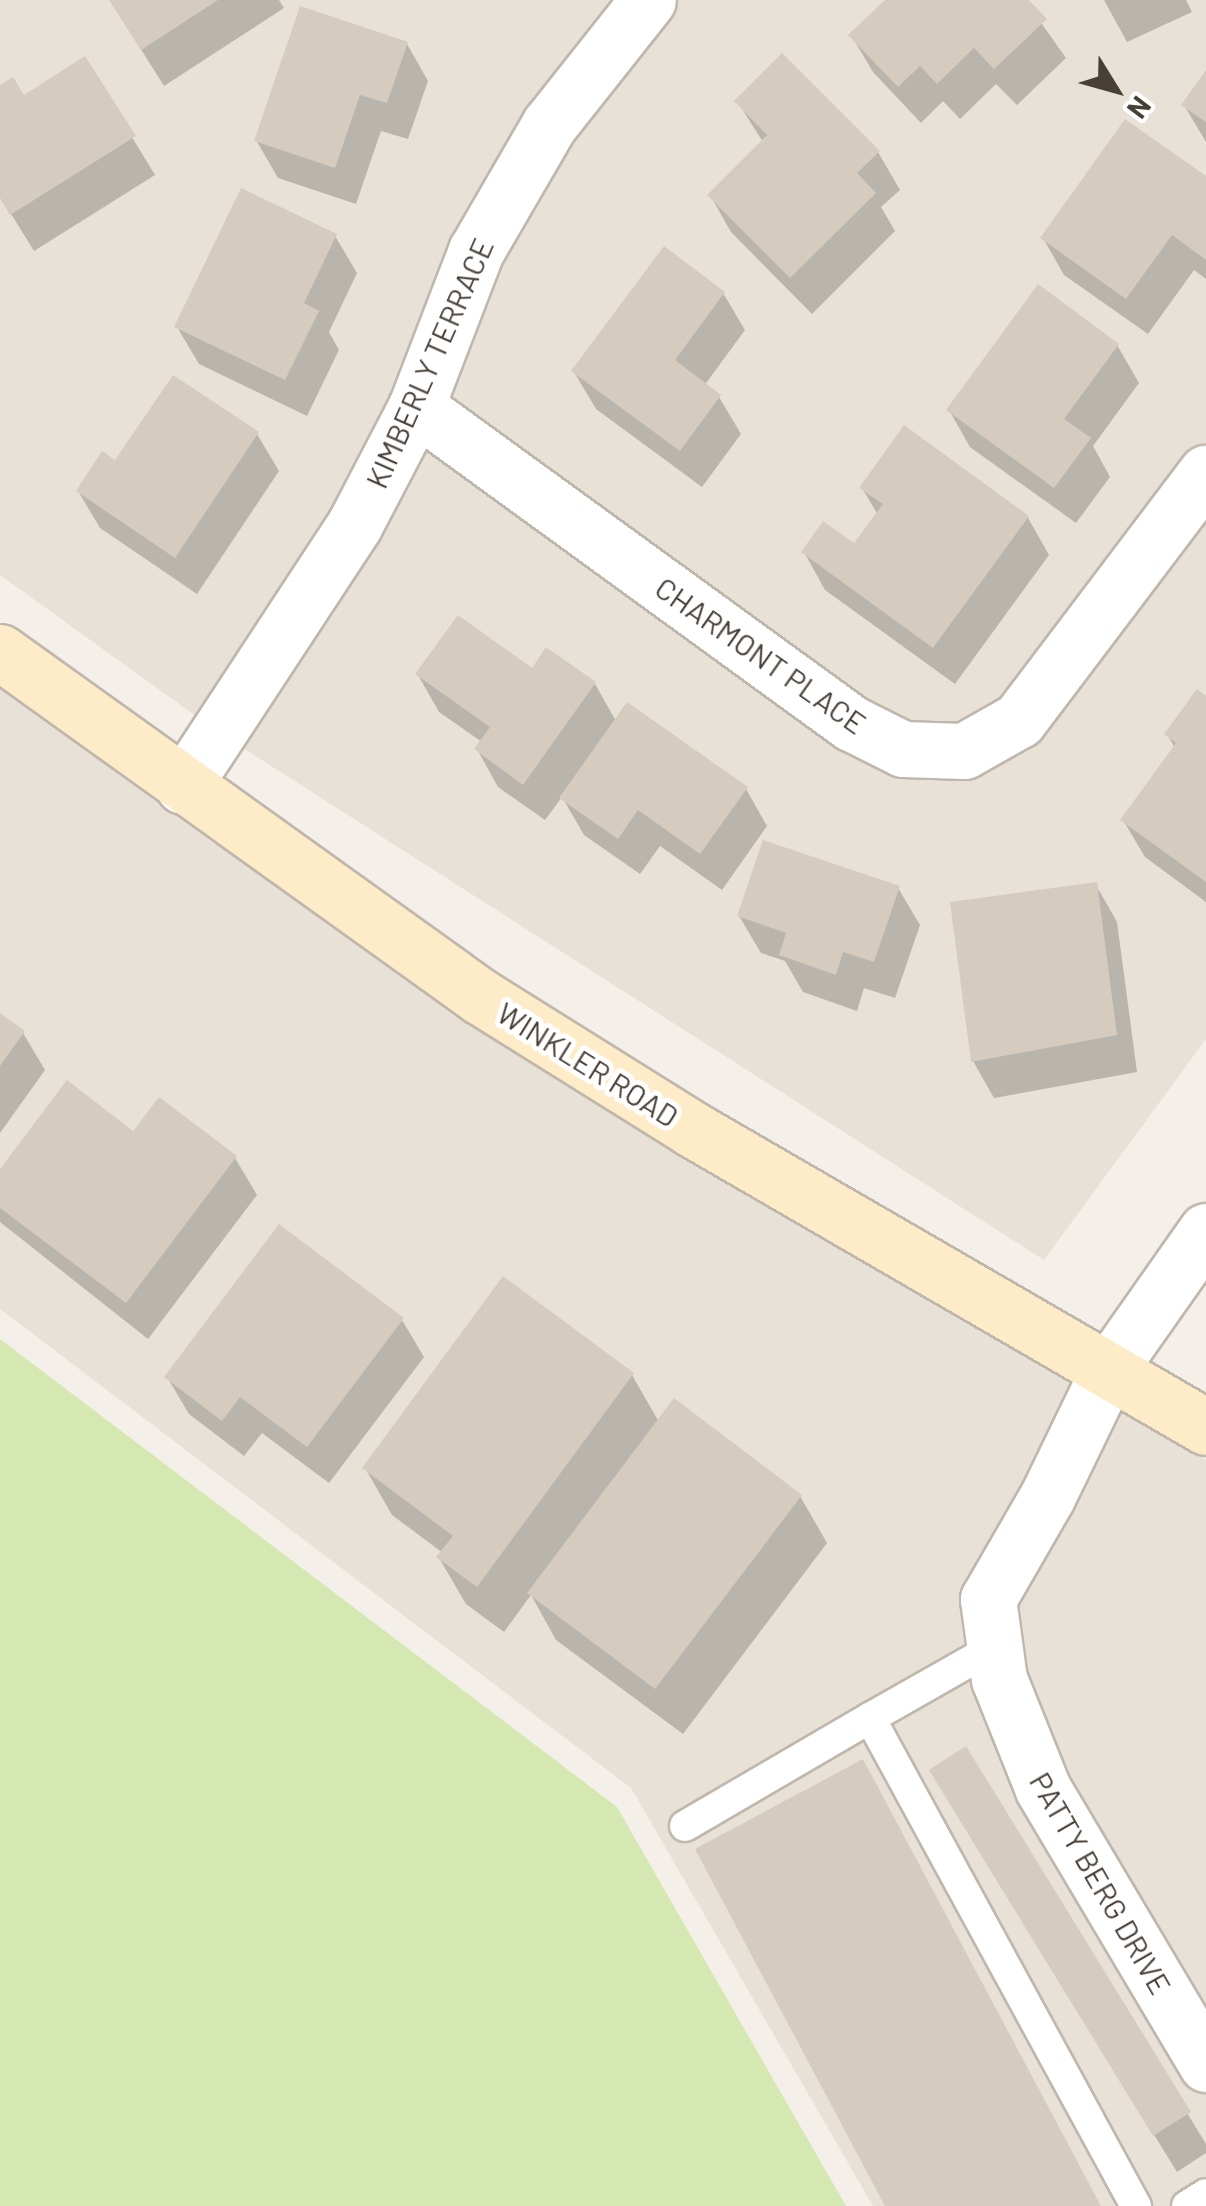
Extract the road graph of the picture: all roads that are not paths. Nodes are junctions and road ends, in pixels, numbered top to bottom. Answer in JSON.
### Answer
{"nodes":[{"id":1,"x":628,"y":6,"type":"edge"},
{"id":2,"x":416,"y":407,"type":"junction"},
{"id":3,"x":1206,"y":473,"type":"edge"},
{"id":4,"x":0,"y":652,"type":"edge"},
{"id":5,"x":183,"y":786,"type":"junction"},
{"id":6,"x":1206,"y":1231,"type":"edge"},
{"id":7,"x":1109,"y":1370,"type":"junction"},
{"id":8,"x":1206,"y":1428,"type":"edge"},
{"id":9,"x":994,"y":1646,"type":"junction"},
{"id":10,"x":870,"y":1718,"type":"junction"},
{"id":11,"x":685,"y":1826,"type":"dead end"},
{"id":12,"x":1206,"y":2064,"type":"edge"},
{"id":13,"x":1206,"y":2194,"type":"edge"},
{"id":14,"x":1136,"y":2206,"type":"edge"},
{"id":15,"x":1188,"y":2206,"type":"edge"}],
"edges":[{"from":1,"to":2,"type":"street","name":"KIMBERLY TERRACE"},
{"from":2,"to":3,"type":"street","name":"CHARMONT PLACE"},
{"from":2,"to":5,"type":"street","name":"KIMBERLY TERRACE"},
{"from":4,"to":5,"type":"street","name":"WINKLER ROAD"},
{"from":5,"to":7,"type":"street","name":"WINKLER ROAD"},
{"from":6,"to":7,"type":"street","name":"PATTY BERG DRIVE"},
{"from":7,"to":8,"type":"street","name":"WINKLER ROAD"},
{"from":7,"to":9,"type":"street","name":"PATTY BERG DRIVE"},
{"from":9,"to":10,"type":"lane"},
{"from":9,"to":12,"type":"street","name":"PATTY BERG DRIVE"},
{"from":10,"to":11,"type":"lane"},
{"from":10,"to":14,"type":"lane"},
{"from":13,"to":15,"type":"lane"}]}
